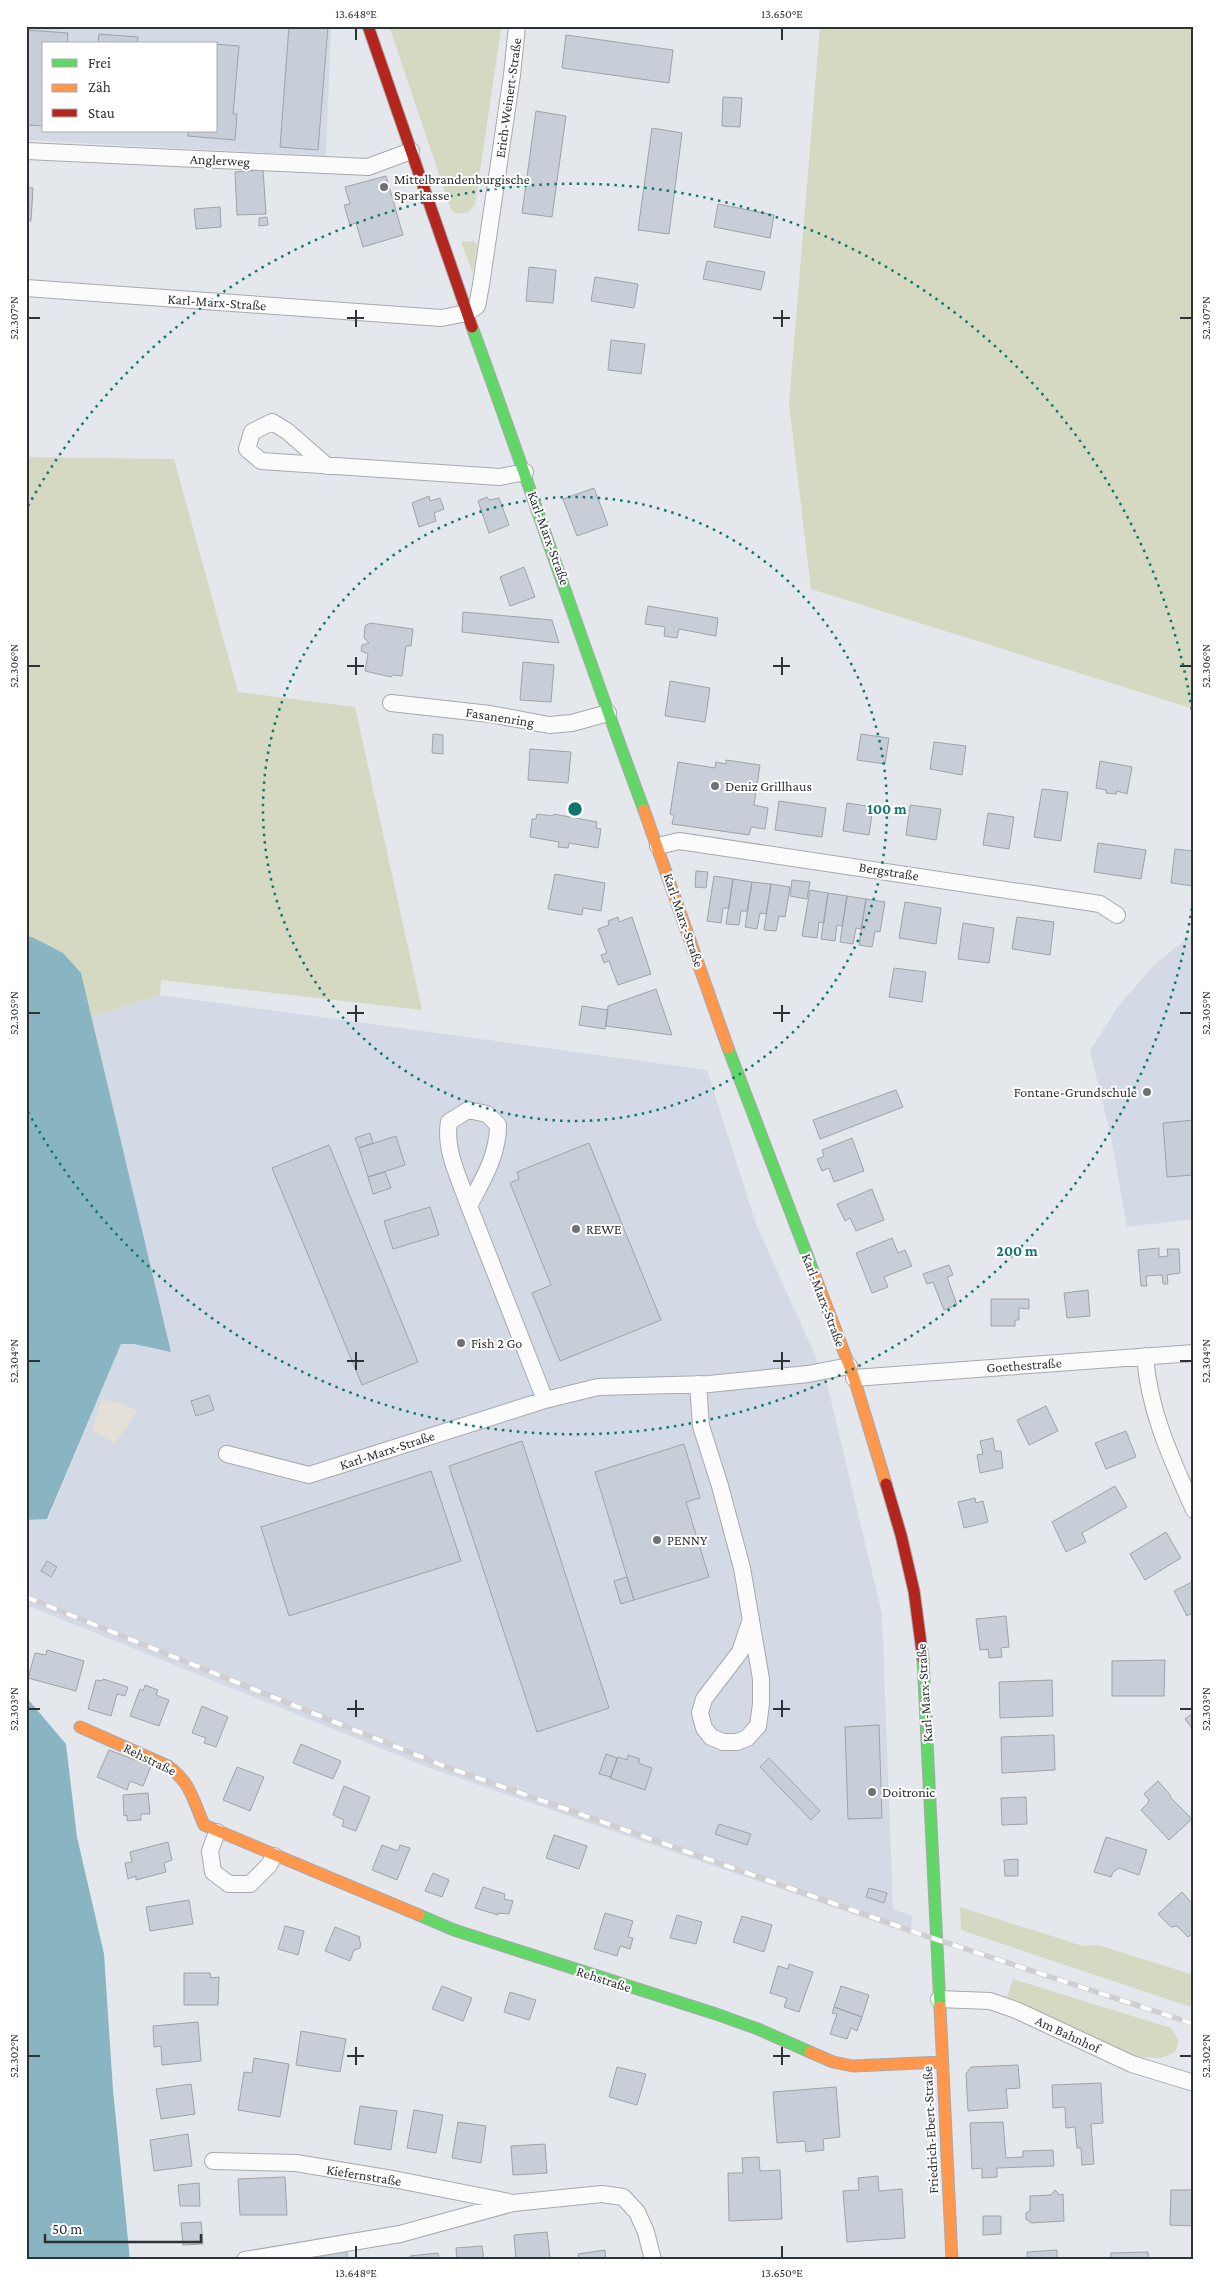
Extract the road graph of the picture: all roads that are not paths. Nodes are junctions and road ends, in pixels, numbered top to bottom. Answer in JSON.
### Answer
{"nodes":[{"id":1,"x":368,"y":26,"type":"edge"},
{"id":2,"x":517,"y":26,"type":"edge"},
{"id":3,"x":26,"y":151,"type":"edge"},
{"id":4,"x":411,"y":151,"type":"junction"},
{"id":5,"x":26,"y":288,"type":"edge"},
{"id":6,"x":466,"y":313,"type":"junction"},
{"id":7,"x":327,"y":466,"type":"dead end"},
{"id":8,"x":525,"y":472,"type":"junction"},
{"id":9,"x":391,"y":703,"type":"dead end"},
{"id":10,"x":608,"y":713,"type":"junction"},
{"id":11,"x":658,"y":846,"type":"junction"},
{"id":12,"x":1118,"y":915,"type":"dead end"},
{"id":13,"x":469,"y":1206,"type":"junction"},
{"id":14,"x":1194,"y":1353,"type":"edge"},
{"id":15,"x":1144,"y":1356,"type":"junction"},
{"id":16,"x":852,"y":1372,"type":"junction"},
{"id":17,"x":698,"y":1384,"type":"junction"},
{"id":18,"x":545,"y":1400,"type":"junction"},
{"id":19,"x":227,"y":1454,"type":"dead end"},
{"id":20,"x":1194,"y":1510,"type":"edge"},
{"id":21,"x":750,"y":1618,"type":"junction"},
{"id":22,"x":80,"y":1727,"type":"dead end"},
{"id":23,"x":217,"y":1832,"type":"junction"},
{"id":24,"x":274,"y":1856,"type":"junction"},
{"id":25,"x":939,"y":1999,"type":"junction"},
{"id":26,"x":942,"y":2062,"type":"junction"},
{"id":27,"x":1194,"y":2084,"type":"edge"},
{"id":28,"x":213,"y":2161,"type":"dead end"},
{"id":29,"x":513,"y":2203,"type":"junction"},
{"id":30,"x":244,"y":2260,"type":"edge"},
{"id":31,"x":652,"y":2260,"type":"edge"},
{"id":32,"x":952,"y":2260,"type":"edge"}],
"edges":[{"from":1,"to":4,"type":"street","name":"Karl-Marx-Straße"},
{"from":2,"to":6,"type":"street","name":"Erich-Weinert-Straße"},
{"from":3,"to":4,"type":"street","name":"Anglerweg"},
{"from":4,"to":6,"type":"street","name":"Karl-Marx-Straße"},
{"from":5,"to":6,"type":"street","name":"Karl-Marx-Straße"},
{"from":6,"to":8,"type":"street","name":"Karl-Marx-Straße"},
{"from":7,"to":8,"type":"street"},
{"from":8,"to":10,"type":"street","name":"Karl-Marx-Straße"},
{"from":9,"to":10,"type":"street","name":"Fasanenring"},
{"from":10,"to":11,"type":"street","name":"Karl-Marx-Straße"},
{"from":11,"to":12,"type":"street","name":"Bergstraße"},
{"from":11,"to":16,"type":"street","name":"Karl-Marx-Straße"},
{"from":13,"to":13,"type":"street"},
{"from":13,"to":18,"type":"street"},
{"from":14,"to":15,"type":"street","name":"Goethestraße"},
{"from":15,"to":16,"type":"street","name":"Goethestraße"},
{"from":15,"to":20,"type":"street"},
{"from":16,"to":17,"type":"street","name":"Karl-Marx-Straße"},
{"from":16,"to":25,"type":"street","name":"Karl-Marx-Straße"},
{"from":17,"to":18,"type":"street","name":"Karl-Marx-Straße"},
{"from":17,"to":21,"type":"street"},
{"from":18,"to":19,"type":"street","name":"Karl-Marx-Straße"},
{"from":21,"to":21,"type":"street"},
{"from":22,"to":23,"type":"street","name":"Rehstraße"},
{"from":23,"to":24,"type":"street","name":"Rehstraße"},
{"from":23,"to":24,"type":"street"},
{"from":24,"to":26,"type":"street","name":"Rehstraße"},
{"from":25,"to":26,"type":"street","name":"Friedrich-Ebert-Straße"},
{"from":25,"to":27,"type":"street","name":"Am Bahnhof"},
{"from":26,"to":32,"type":"street","name":"Friedrich-Ebert-Straße"},
{"from":28,"to":29,"type":"street","name":"Kiefernstraße"},
{"from":29,"to":30,"type":"street","name":"Kiefernstraße"},
{"from":29,"to":31,"type":"street","name":"Kiefernstraße"}]}
